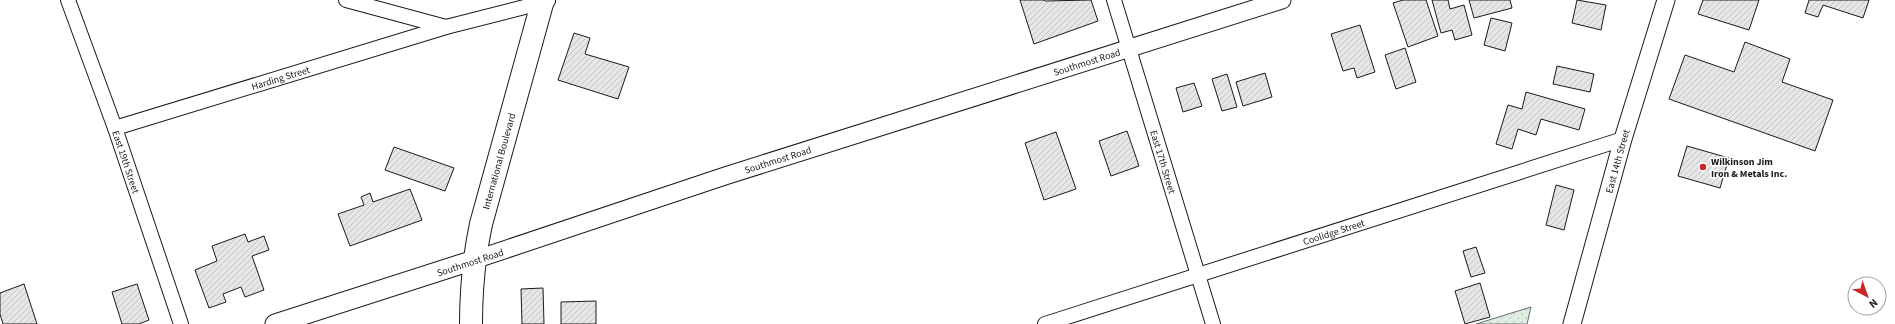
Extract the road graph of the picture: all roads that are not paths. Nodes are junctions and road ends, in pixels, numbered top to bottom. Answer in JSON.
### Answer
{"nodes":[{"id":1,"x":68,"y":0,"type":"edge"},
{"id":2,"x":346,"y":0,"type":"edge"},
{"id":3,"x":1114,"y":0,"type":"edge"},
{"id":4,"x":1282,"y":0,"type":"edge"},
{"id":5,"x":1666,"y":0,"type":"edge"},
{"id":6,"x":545,"y":1,"type":"edge"},
{"id":7,"x":446,"y":27,"type":"junction"},
{"id":8,"x":1129,"y":49,"type":"junction"},
{"id":9,"x":115,"y":128,"type":"junction"},
{"id":10,"x":1623,"y":139,"type":"junction"},
{"id":11,"x":474,"y":260,"type":"junction"},
{"id":12,"x":1198,"y":276,"type":"junction"},
{"id":13,"x":181,"y":324,"type":"edge"},
{"id":14,"x":275,"y":324,"type":"edge"},
{"id":15,"x":471,"y":324,"type":"edge"},
{"id":16,"x":1044,"y":324,"type":"edge"},
{"id":17,"x":1214,"y":324,"type":"edge"},
{"id":18,"x":1572,"y":324,"type":"edge"}],
"edges":[{"from":1,"to":9,"type":"street","name":"East 19th Street"},
{"from":2,"to":7,"type":"street","name":"Harding Street"},
{"from":3,"to":8,"type":"street","name":"East 17th Street"},
{"from":4,"to":8,"type":"street","name":"Southmost Road"},
{"from":5,"to":10,"type":"street","name":"East 14th Street"},
{"from":6,"to":7,"type":"street","name":"Harding Street"},
{"from":6,"to":11,"type":"main road","name":"International Boulevard"},
{"from":7,"to":9,"type":"street","name":"Harding Street"},
{"from":8,"to":11,"type":"street","name":"Southmost Road"},
{"from":8,"to":12,"type":"street","name":"East 17th Street"},
{"from":9,"to":13,"type":"street","name":"East 19th Street"},
{"from":10,"to":12,"type":"street","name":"Coolidge Street"},
{"from":10,"to":18,"type":"street","name":"East 14th Street"},
{"from":11,"to":14,"type":"main road","name":"Southmost Road"},
{"from":11,"to":15,"type":"main road","name":"International Boulevard"},
{"from":12,"to":16,"type":"street","name":"Coolidge Street"},
{"from":12,"to":17,"type":"street","name":"East 17th Street"}]}
